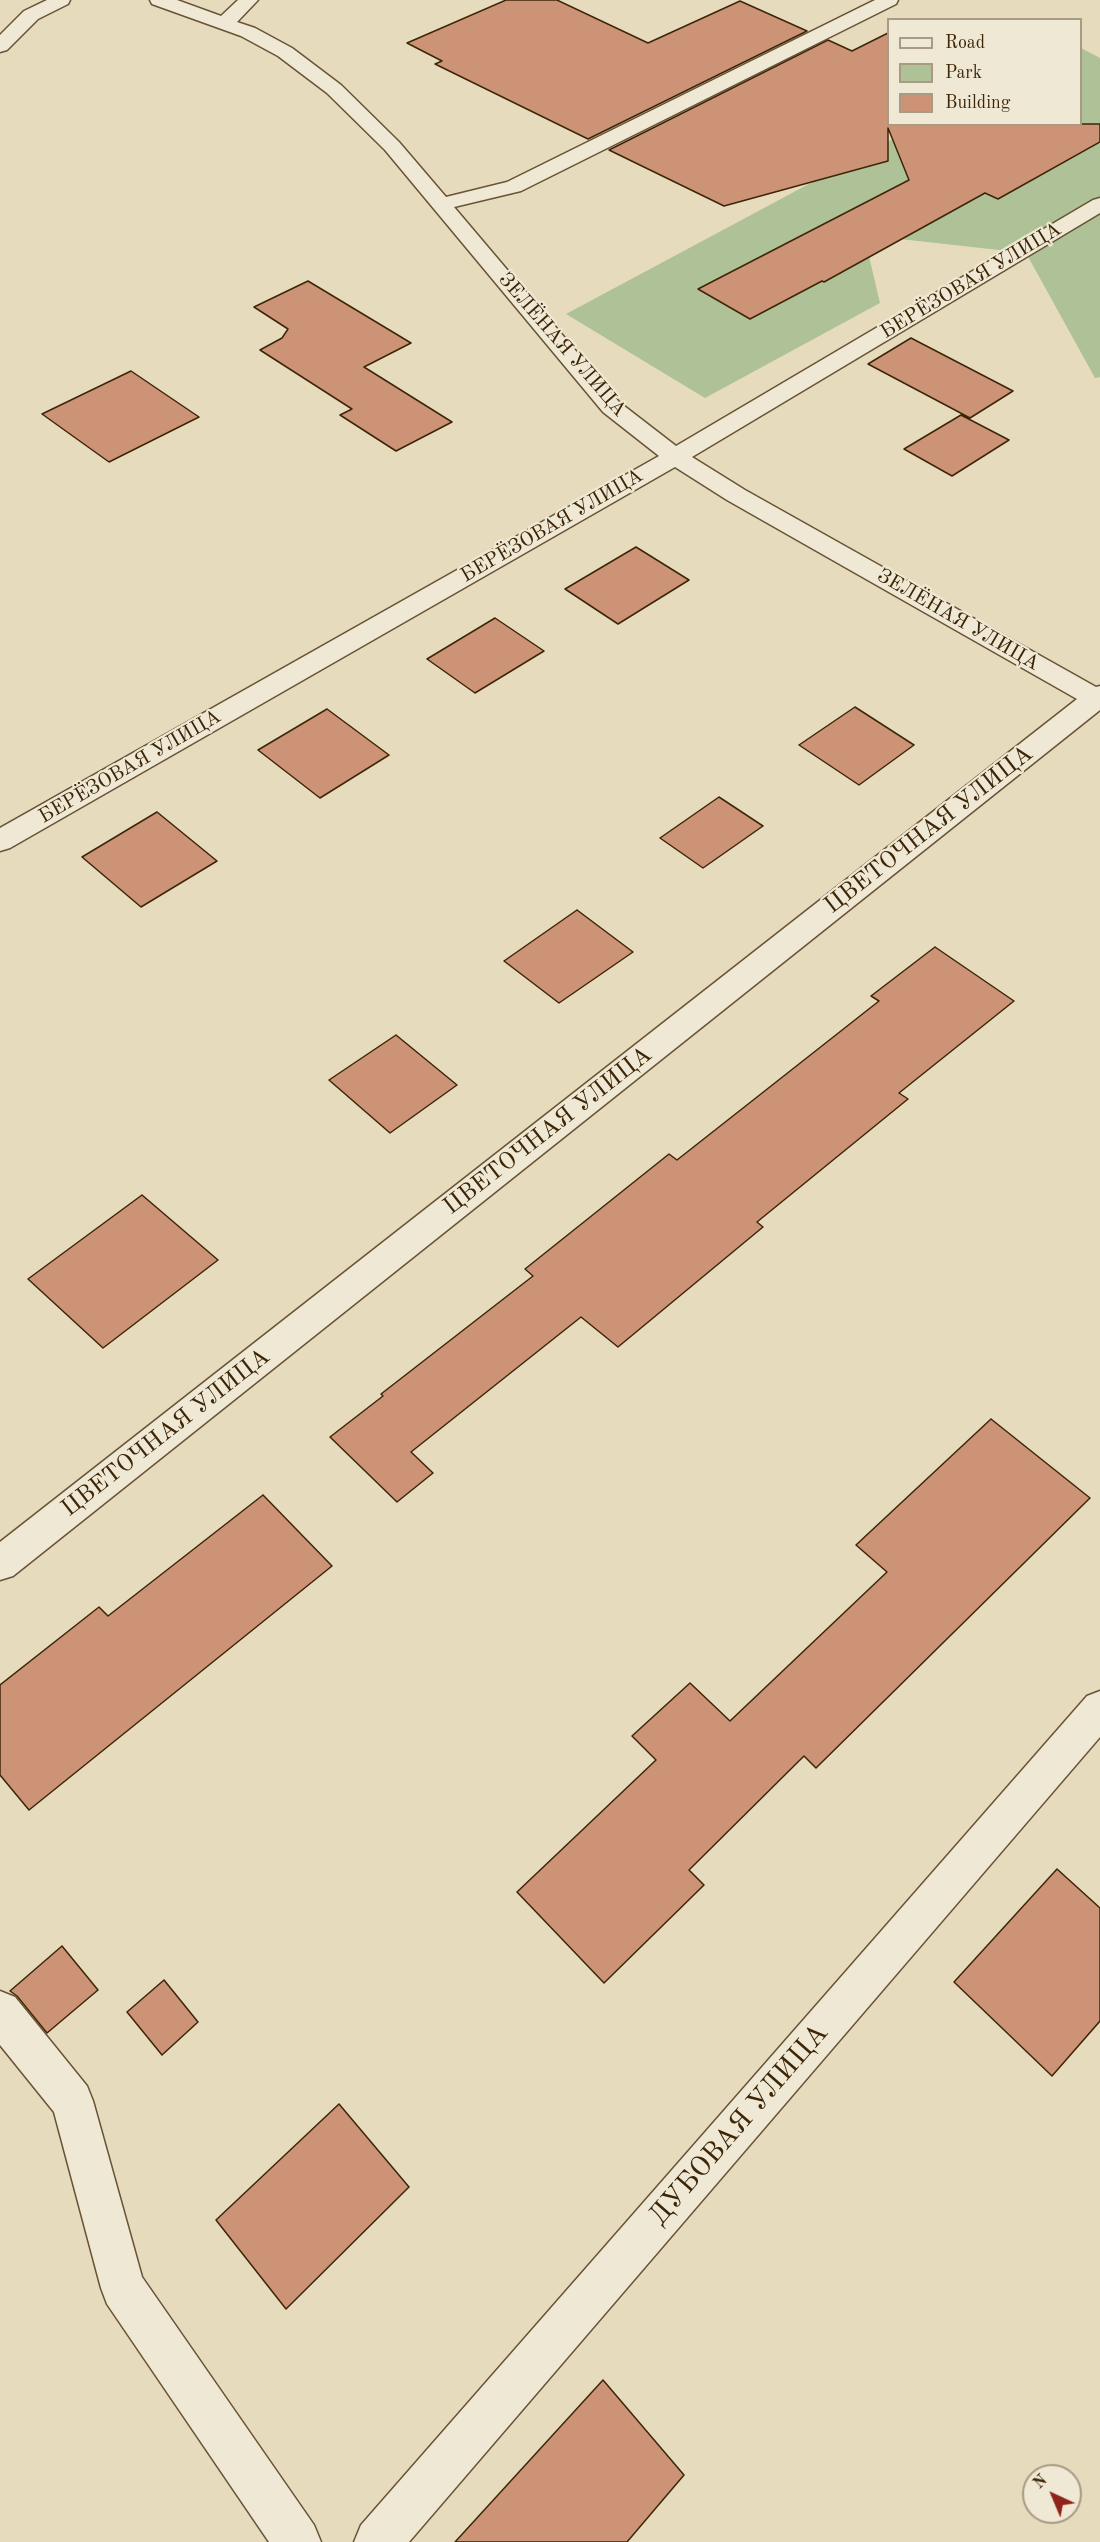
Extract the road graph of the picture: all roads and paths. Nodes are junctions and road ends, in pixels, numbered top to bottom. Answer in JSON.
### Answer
{"nodes":[{"id":1,"x":61,"y":0,"type":"edge"},
{"id":2,"x":159,"y":0,"type":"edge"},
{"id":3,"x":249,"y":0,"type":"edge"},
{"id":4,"x":888,"y":0,"type":"edge"},
{"id":5,"x":224,"y":23,"type":"junction"},
{"id":6,"x":0,"y":46,"type":"edge"},
{"id":7,"x":441,"y":204,"type":"junction"},
{"id":8,"x":1100,"y":204,"type":"edge"},
{"id":9,"x":675,"y":457,"type":"junction"},
{"id":10,"x":1098,"y":698,"type":"edge"},
{"id":11,"x":0,"y":841,"type":"edge"},
{"id":12,"x":0,"y":1564,"type":"edge"},
{"id":13,"x":1100,"y":1709,"type":"edge"},
{"id":14,"x":0,"y":2012,"type":"edge"},
{"id":15,"x":297,"y":2542,"type":"edge"},
{"id":16,"x":378,"y":2542,"type":"edge"}],
"edges":[{"from":1,"to":6,"type":"street"},
{"from":2,"to":5,"type":"street","name":"ЗЕЛЁНАЯ УЛИЦА"},
{"from":3,"to":5,"type":"street"},
{"from":4,"to":7,"type":"street"},
{"from":5,"to":7,"type":"street","name":"ЗЕЛЁНАЯ УЛИЦА"},
{"from":7,"to":9,"type":"street","name":"ЗЕЛЁНАЯ УЛИЦА"},
{"from":8,"to":9,"type":"street","name":"БЕРЁЗОВАЯ УЛИЦА"},
{"from":9,"to":10,"type":"street","name":"ЗЕЛЁНАЯ УЛИЦА"},
{"from":9,"to":11,"type":"street","name":"БЕРЁЗОВАЯ УЛИЦА"},
{"from":10,"to":12,"type":"street","name":"ЦВЕТОЧНАЯ УЛИЦА"},
{"from":13,"to":16,"type":"street","name":"ДУБОВАЯ УЛИЦА"},
{"from":14,"to":15,"type":"street"}]}
